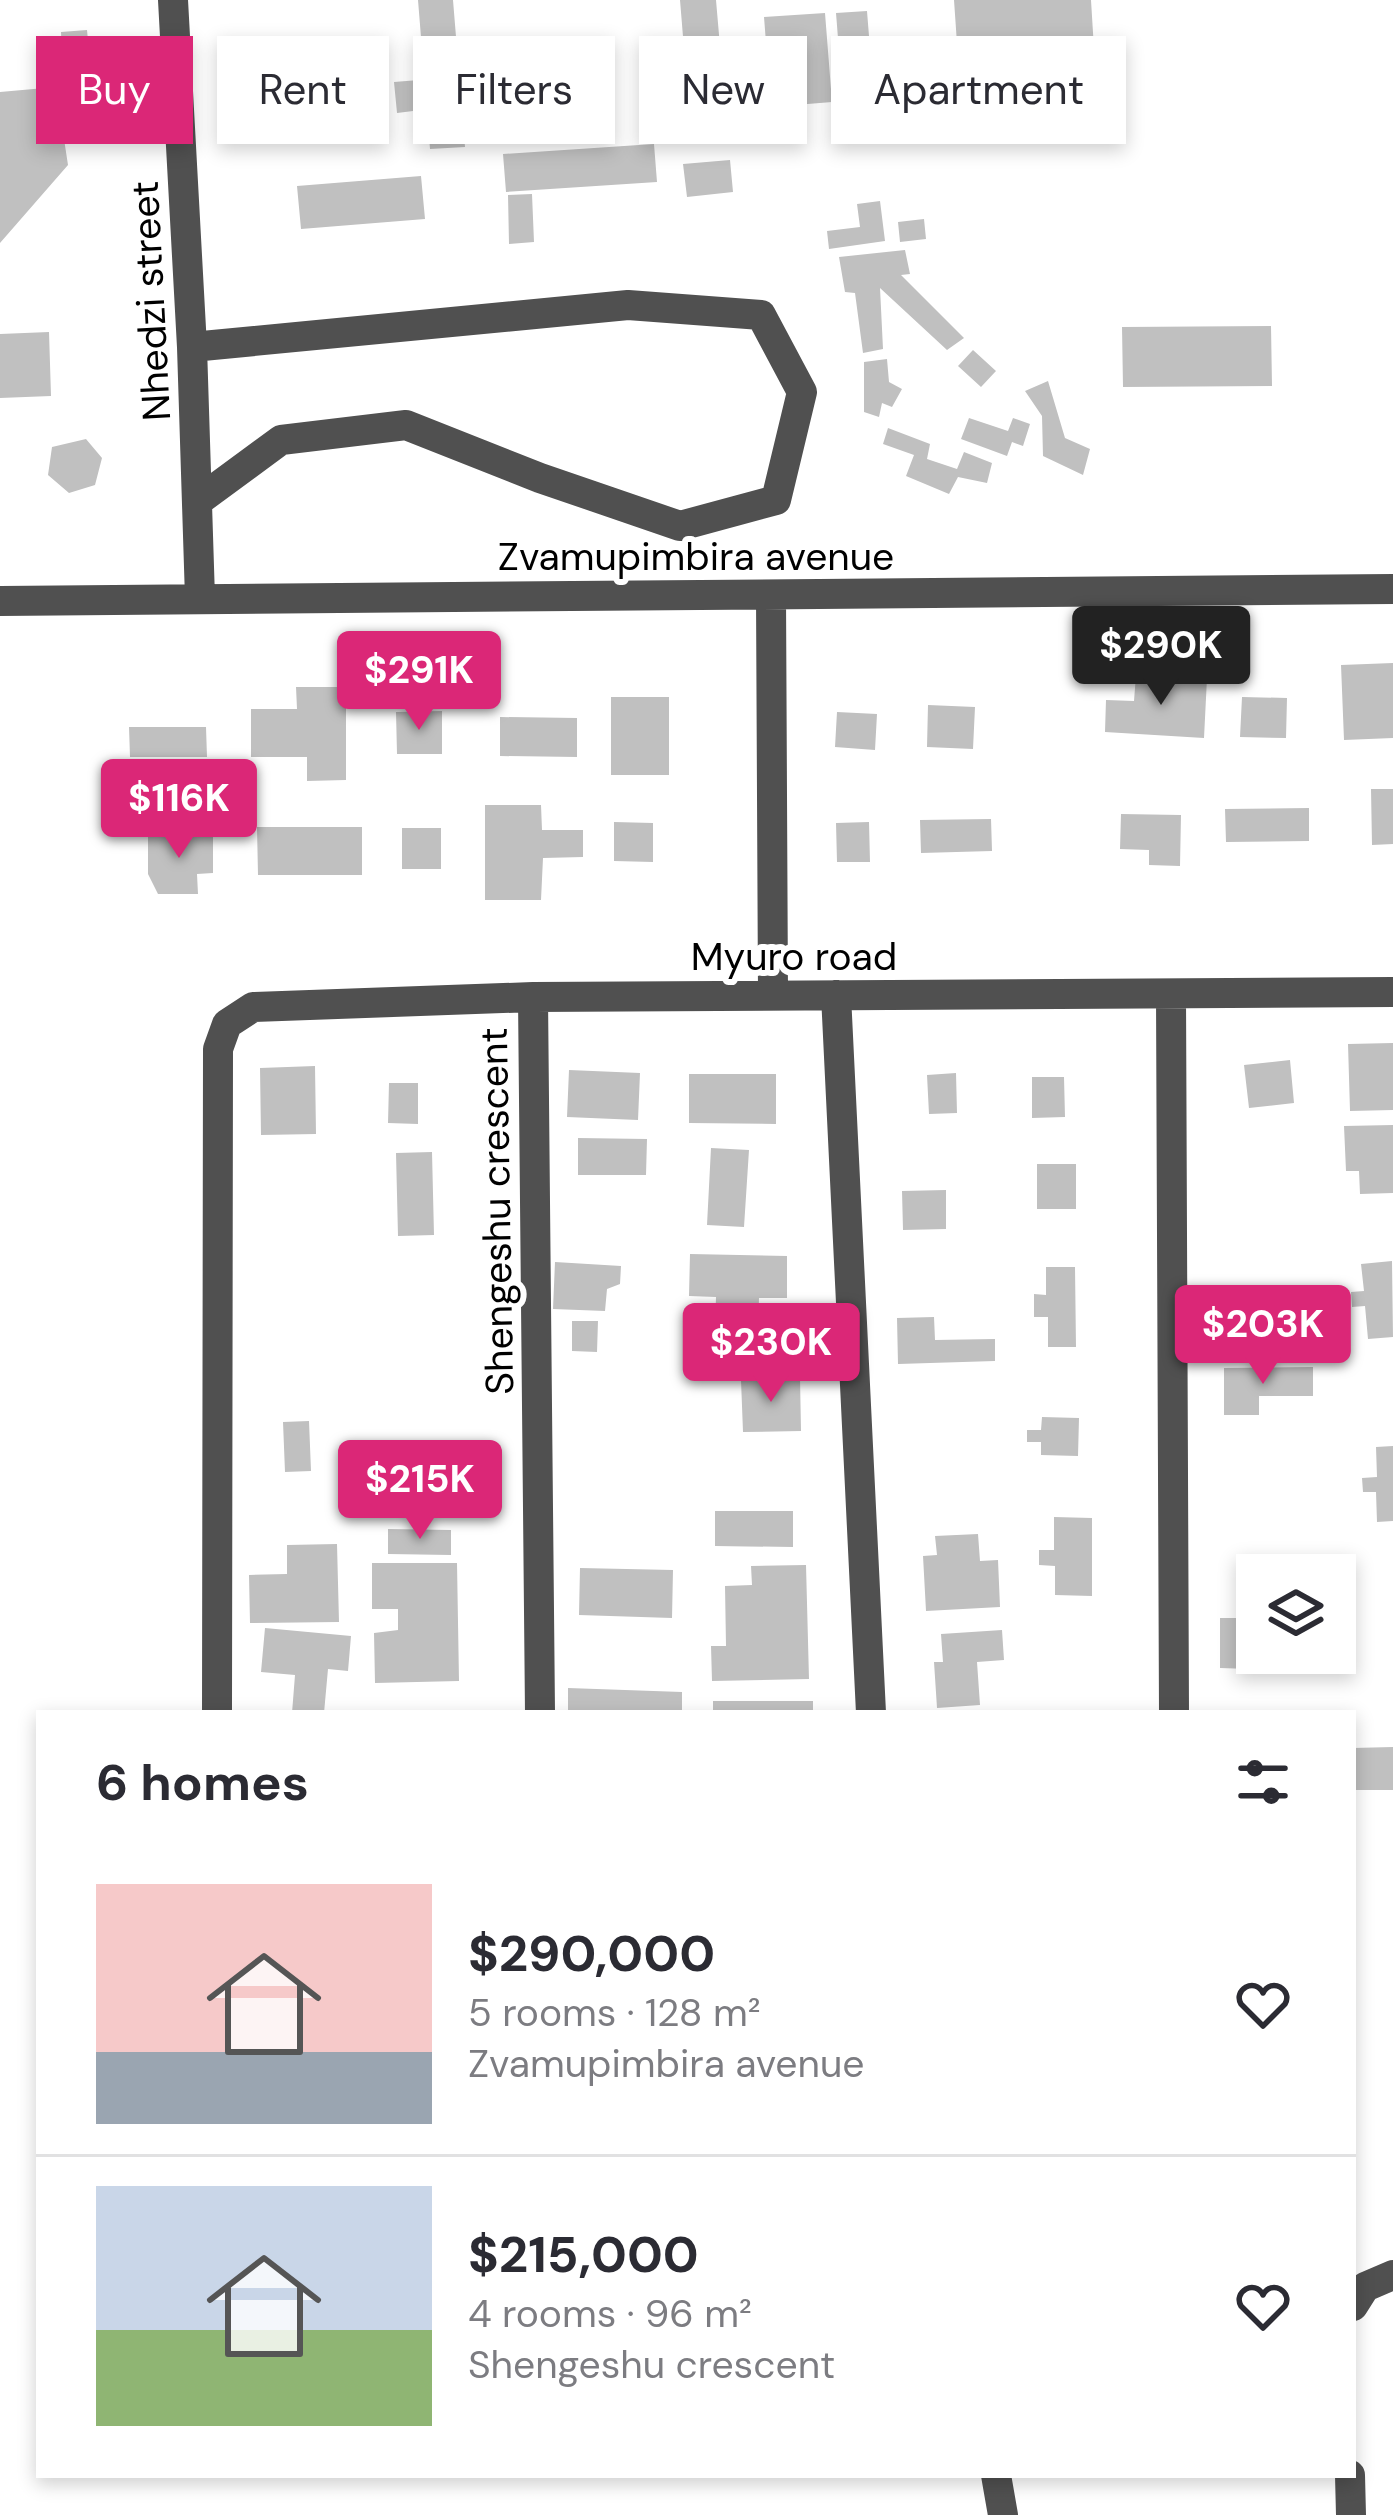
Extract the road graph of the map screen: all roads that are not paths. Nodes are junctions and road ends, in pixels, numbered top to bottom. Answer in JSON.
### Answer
{"nodes":[{"id":1,"x":173,"y":0,"type":"edge"},
{"id":2,"x":192,"y":347,"type":"junction"},
{"id":3,"x":198,"y":501,"type":"junction"},
{"id":4,"x":1393,"y":589,"type":"edge"},
{"id":5,"x":771,"y":595,"type":"junction"},
{"id":6,"x":200,"y":598,"type":"junction"},
{"id":7,"x":0,"y":601,"type":"edge"},
{"id":8,"x":1393,"y":992,"type":"edge"},
{"id":9,"x":1171,"y":994,"type":"junction"},
{"id":10,"x":773,"y":995,"type":"junction"},
{"id":11,"x":836,"y":995,"type":"junction"},
{"id":12,"x":533,"y":997,"type":"junction"},
{"id":13,"x":217,"y":1710,"type":"edge"},
{"id":14,"x":540,"y":1710,"type":"edge"},
{"id":15,"x":871,"y":1710,"type":"edge"},
{"id":16,"x":1174,"y":1710,"type":"edge"},
{"id":17,"x":1393,"y":2275,"type":"edge"},
{"id":18,"x":1356,"y":2301,"type":"edge"},
{"id":19,"x":997,"y":2478,"type":"edge"},
{"id":20,"x":1350,"y":2478,"type":"edge"},
{"id":21,"x":1003,"y":2515,"type":"edge"},
{"id":22,"x":1352,"y":2515,"type":"edge"}],
"edges":[{"from":1,"to":2,"type":"street","name":"Nhedzi street"},
{"from":2,"to":3,"type":"street","name":"Nhedzi street"},
{"from":2,"to":3,"type":"street"},
{"from":3,"to":6,"type":"street","name":"Nhedzi street"},
{"from":4,"to":5,"type":"street","name":"Zvamupimbira avenue"},
{"from":5,"to":6,"type":"street","name":"Zvamupimbira avenue"},
{"from":5,"to":10,"type":"street"},
{"from":6,"to":7,"type":"street","name":"Zvamupimbira avenue"},
{"from":8,"to":9,"type":"street","name":"Myuro road"},
{"from":9,"to":11,"type":"street","name":"Myuro road"},
{"from":9,"to":16,"type":"street"},
{"from":10,"to":11,"type":"street","name":"Myuro road"},
{"from":10,"to":12,"type":"street","name":"Myuro road"},
{"from":11,"to":15,"type":"street"},
{"from":12,"to":13,"type":"street","name":"Myuro road"},
{"from":12,"to":14,"type":"street","name":"Shengeshu crescent"},
{"from":17,"to":18,"type":"street"},
{"from":19,"to":21,"type":"street"},
{"from":20,"to":22,"type":"street"}]}
